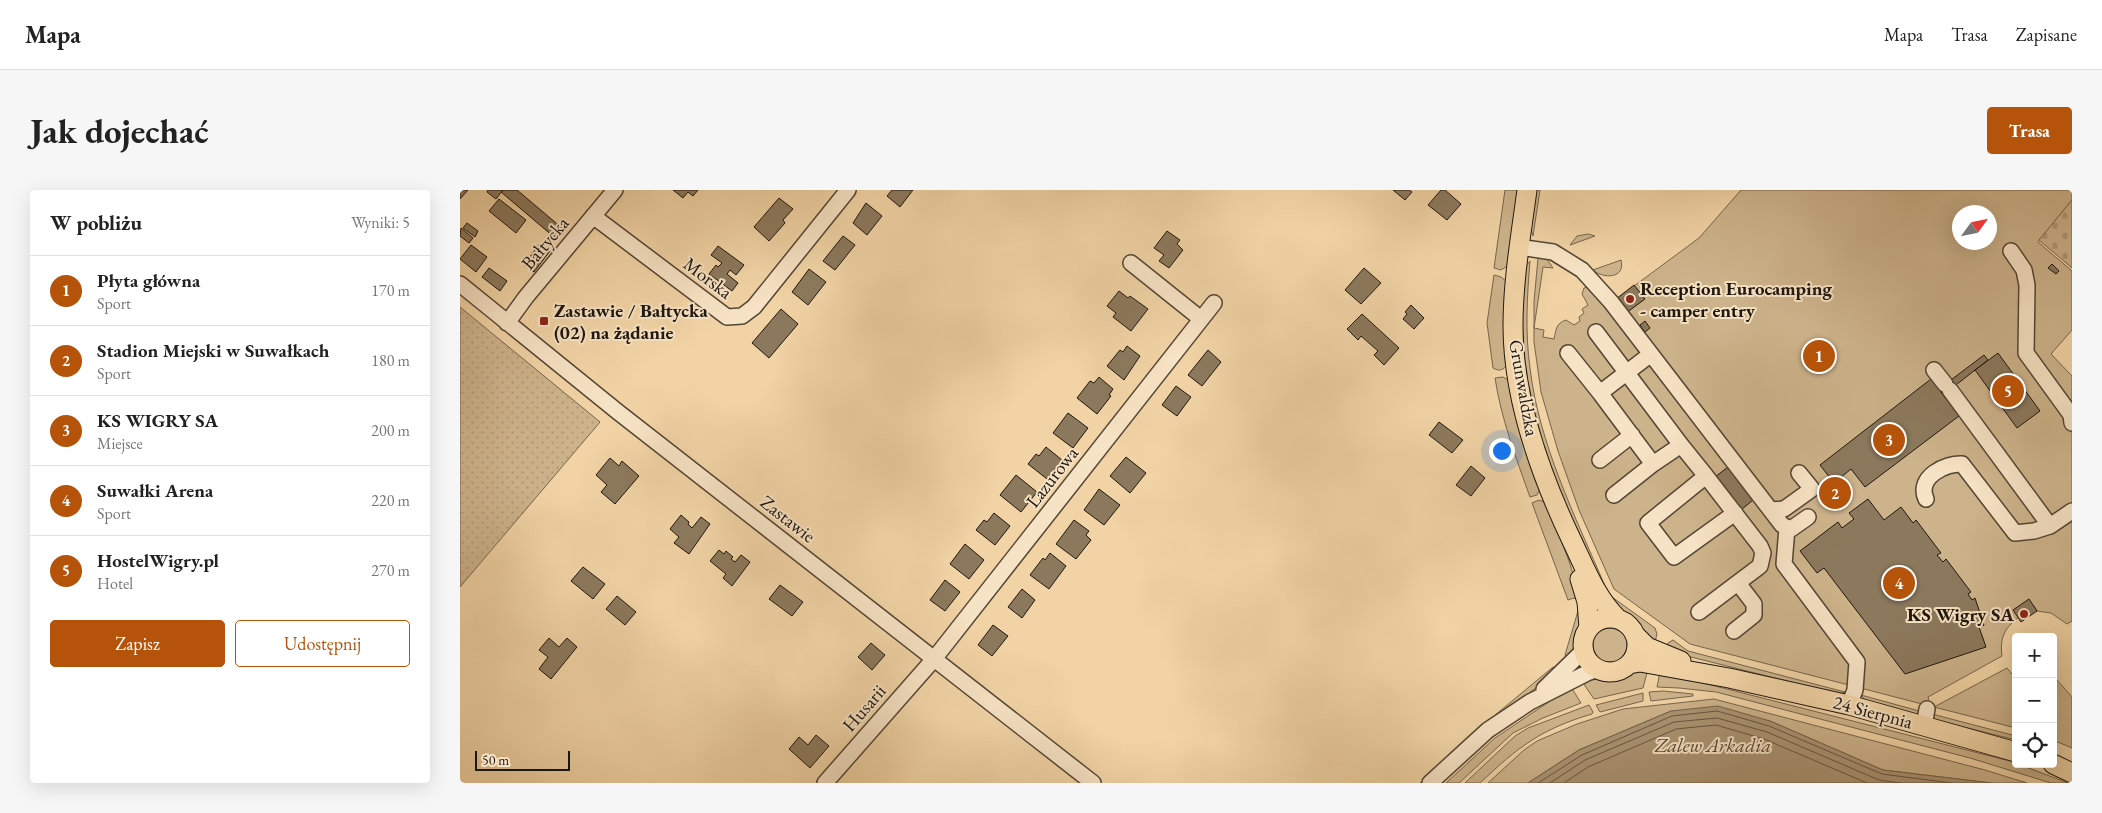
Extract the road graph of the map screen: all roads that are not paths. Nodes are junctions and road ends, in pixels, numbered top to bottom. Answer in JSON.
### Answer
{"nodes":[{"id":1,"x":615,"y":190,"type":"edge"},
{"id":2,"x":848,"y":190,"type":"edge"},
{"id":3,"x":1528,"y":190,"type":"edge"},
{"id":4,"x":593,"y":216,"type":"junction"},
{"id":5,"x":1519,"y":247,"type":"junction"},
{"id":6,"x":2011,"y":251,"type":"dead end"},
{"id":7,"x":1131,"y":264,"type":"dead end"},
{"id":8,"x":460,"y":284,"type":"edge"},
{"id":9,"x":1214,"y":303,"type":"dead end"},
{"id":10,"x":1201,"y":319,"type":"junction"},
{"id":11,"x":507,"y":323,"type":"junction"},
{"id":12,"x":1596,"y":332,"type":"dead end"},
{"id":13,"x":1568,"y":353,"type":"dead end"},
{"id":14,"x":1651,"y":354,"type":"junction"},
{"id":15,"x":1934,"y":370,"type":"dead end"},
{"id":16,"x":1627,"y":373,"type":"junction"},
{"id":17,"x":1600,"y":393,"type":"junction"},
{"id":18,"x":2072,"y":423,"type":"edge"},
{"id":19,"x":1632,"y":435,"type":"junction"},
{"id":20,"x":1681,"y":445,"type":"junction"},
{"id":21,"x":1600,"y":460,"type":"dead end"},
{"id":22,"x":1653,"y":464,"type":"junction"},
{"id":23,"x":1799,"y":473,"type":"dead end"},
{"id":24,"x":1706,"y":476,"type":"junction"},
{"id":25,"x":1614,"y":495,"type":"dead end"},
{"id":26,"x":1926,"y":498,"type":"dead end"},
{"id":27,"x":1771,"y":510,"type":"junction"},
{"id":28,"x":2072,"y":511,"type":"edge"},
{"id":29,"x":1735,"y":513,"type":"junction"},
{"id":30,"x":1808,"y":517,"type":"dead end"},
{"id":31,"x":1563,"y":522,"type":"junction"},
{"id":32,"x":2050,"y":526,"type":"junction"},
{"id":33,"x":1787,"y":528,"type":"junction"},
{"id":34,"x":1738,"y":583,"type":"junction"},
{"id":35,"x":1699,"y":612,"type":"dead end"},
{"id":36,"x":1618,"y":619,"type":"junction"},
{"id":37,"x":1589,"y":628,"type":"junction"},
{"id":38,"x":1734,"y":631,"type":"dead end"},
{"id":39,"x":1636,"y":636,"type":"junction"},
{"id":40,"x":1584,"y":650,"type":"junction"},
{"id":41,"x":934,"y":659,"type":"junction"},
{"id":42,"x":1629,"y":664,"type":"junction"},
{"id":43,"x":1598,"y":669,"type":"junction"},
{"id":44,"x":1730,"y":678,"type":"junction"},
{"id":45,"x":1530,"y":702,"type":"junction"},
{"id":46,"x":1849,"y":705,"type":"junction"},
{"id":47,"x":2012,"y":750,"type":"edge"},
{"id":48,"x":2057,"y":766,"type":"edge"},
{"id":49,"x":2072,"y":773,"type":"edge"},
{"id":50,"x":825,"y":783,"type":"edge"},
{"id":51,"x":1093,"y":783,"type":"edge"},
{"id":52,"x":1430,"y":783,"type":"edge"}],
"edges":[{"from":1,"to":4,"type":"street","name":"Bałtycka"},
{"from":2,"to":4,"type":"street","name":"Morska"},
{"from":3,"to":5,"type":"main road","name":"Grunwaldzka"},
{"from":4,"to":11,"type":"street","name":"Bałtycka"},
{"from":5,"to":14,"type":"street"},
{"from":5,"to":31,"type":"main road","name":"Grunwaldzka"},
{"from":6,"to":18,"type":"street"},
{"from":7,"to":10,"type":"street"},
{"from":8,"to":11,"type":"street","name":"Zastawie"},
{"from":9,"to":10,"type":"street","name":"Lazurowa"},
{"from":10,"to":41,"type":"street","name":"Lazurowa"},
{"from":11,"to":41,"type":"street","name":"Zastawie"},
{"from":12,"to":16,"type":"street"},
{"from":13,"to":17,"type":"street"},
{"from":14,"to":16,"type":"street"},
{"from":14,"to":27,"type":"street"},
{"from":15,"to":32,"type":"street"},
{"from":16,"to":17,"type":"street"},
{"from":16,"to":20,"type":"street"},
{"from":17,"to":19,"type":"street"},
{"from":19,"to":21,"type":"street"},
{"from":19,"to":22,"type":"street"},
{"from":20,"to":22,"type":"street"},
{"from":20,"to":24,"type":"street"},
{"from":22,"to":25,"type":"street"},
{"from":23,"to":27,"type":"street"},
{"from":24,"to":29,"type":"street"},
{"from":24,"to":29,"type":"street"},
{"from":26,"to":32,"type":"street"},
{"from":27,"to":33,"type":"street"},
{"from":28,"to":32,"type":"street"},
{"from":29,"to":34,"type":"street"},
{"from":30,"to":33,"type":"street"},
{"from":31,"to":36,"type":"main road","name":"Grunwaldzka"},
{"from":31,"to":37,"type":"main road","name":"Grunwaldzka"},
{"from":33,"to":46,"type":"street"},
{"from":34,"to":35,"type":"street"},
{"from":34,"to":38,"type":"street"},
{"from":36,"to":37,"type":"main road"},
{"from":36,"to":39,"type":"main road"},
{"from":37,"to":40,"type":"main road"},
{"from":39,"to":42,"type":"main road"},
{"from":39,"to":44,"type":"main road","name":"24 Sierpnia"},
{"from":40,"to":43,"type":"main road"},
{"from":40,"to":45,"type":"street"},
{"from":41,"to":50,"type":"street","name":"Husarii"},
{"from":41,"to":51,"type":"street","name":"Zastawie"},
{"from":42,"to":43,"type":"main road"},
{"from":42,"to":44,"type":"main road","name":"24 Sierpnia"},
{"from":43,"to":45,"type":"street"},
{"from":44,"to":46,"type":"main road","name":"24 Sierpnia"},
{"from":45,"to":52,"type":"street"},
{"from":46,"to":47,"type":"main road","name":"24 Sierpnia"},
{"from":48,"to":49,"type":"main road"}]}
